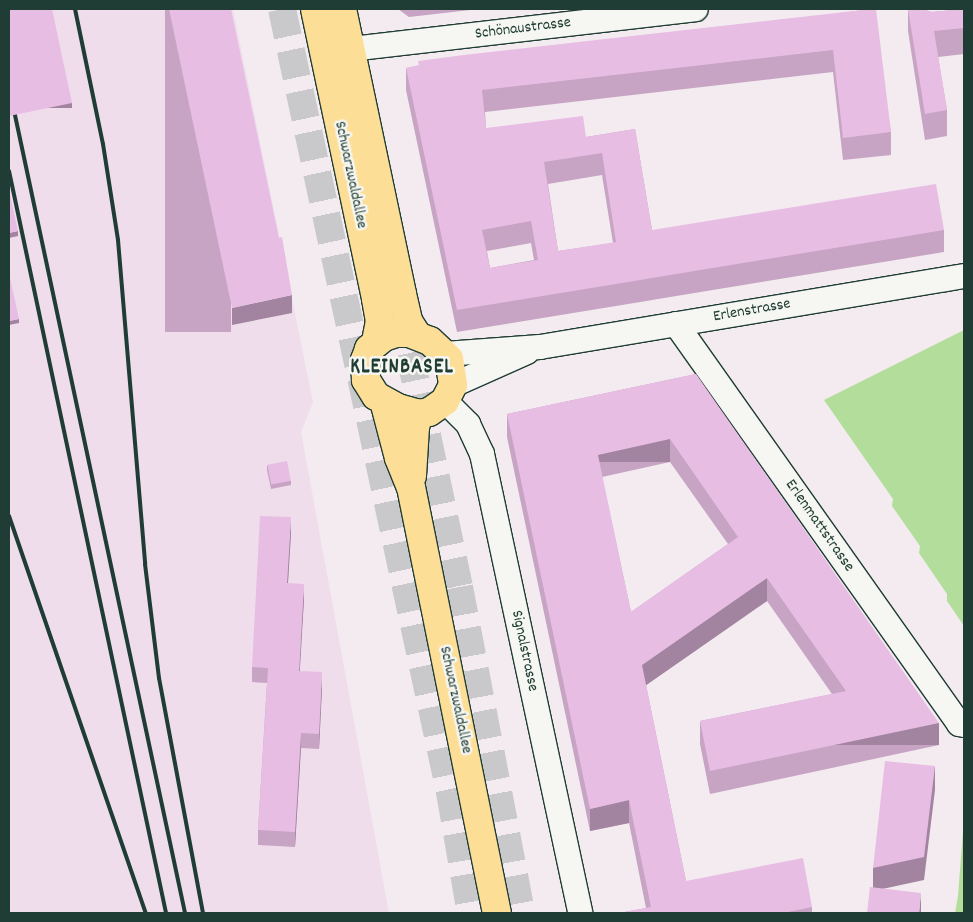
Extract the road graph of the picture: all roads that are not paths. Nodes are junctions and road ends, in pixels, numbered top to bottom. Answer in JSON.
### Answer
{"nodes":[{"id":1,"x":315,"y":9,"type":"edge"},
{"id":2,"x":342,"y":9,"type":"edge"},
{"id":3,"x":696,"y":9,"type":"edge"},
{"id":4,"x":351,"y":50,"type":"junction"},
{"id":5,"x":964,"y":276,"type":"edge"},
{"id":6,"x":676,"y":324,"type":"junction"},
{"id":7,"x":417,"y":335,"type":"junction"},
{"id":8,"x":376,"y":341,"type":"junction"},
{"id":9,"x":540,"y":347,"type":"junction"},
{"id":10,"x":445,"y":354,"type":"junction"},
{"id":11,"x":449,"y":393,"type":"junction"},
{"id":12,"x":384,"y":401,"type":"junction"},
{"id":13,"x":419,"y":414,"type":"junction"},
{"id":14,"x":411,"y":487,"type":"junction"},
{"id":15,"x":964,"y":725,"type":"edge"},
{"id":16,"x":497,"y":913,"type":"edge"},
{"id":17,"x":580,"y":913,"type":"edge"}],
"edges":[{"from":1,"to":8,"type":"main road","name":"Schwarzwaldallee"},
{"from":2,"to":4,"type":"main road","name":"Schwarzwaldallee"},
{"from":3,"to":4,"type":"street","name":"Schönaustrasse"},
{"from":4,"to":7,"type":"main road","name":"Schwarzwaldallee"},
{"from":5,"to":6,"type":"street","name":"Erlenstrasse"},
{"from":6,"to":9,"type":"street","name":"Erlenstrasse"},
{"from":6,"to":15,"type":"street","name":"Erlenmattstrasse"},
{"from":7,"to":8,"type":"main road"},
{"from":7,"to":10,"type":"main road"},
{"from":8,"to":12,"type":"main road"},
{"from":9,"to":10,"type":"street","name":"Erlenstrasse"},
{"from":9,"to":11,"type":"street","name":"Erlenstrasse"},
{"from":10,"to":11,"type":"main road"},
{"from":11,"to":13,"type":"main road"},
{"from":11,"to":17,"type":"street","name":"Signalstrasse"},
{"from":12,"to":13,"type":"main road"},
{"from":12,"to":14,"type":"main road","name":"Schwarzwaldallee"},
{"from":13,"to":14,"type":"main road","name":"Schwarzwaldallee"},
{"from":14,"to":16,"type":"main road","name":"Schwarzwaldallee"}]}
